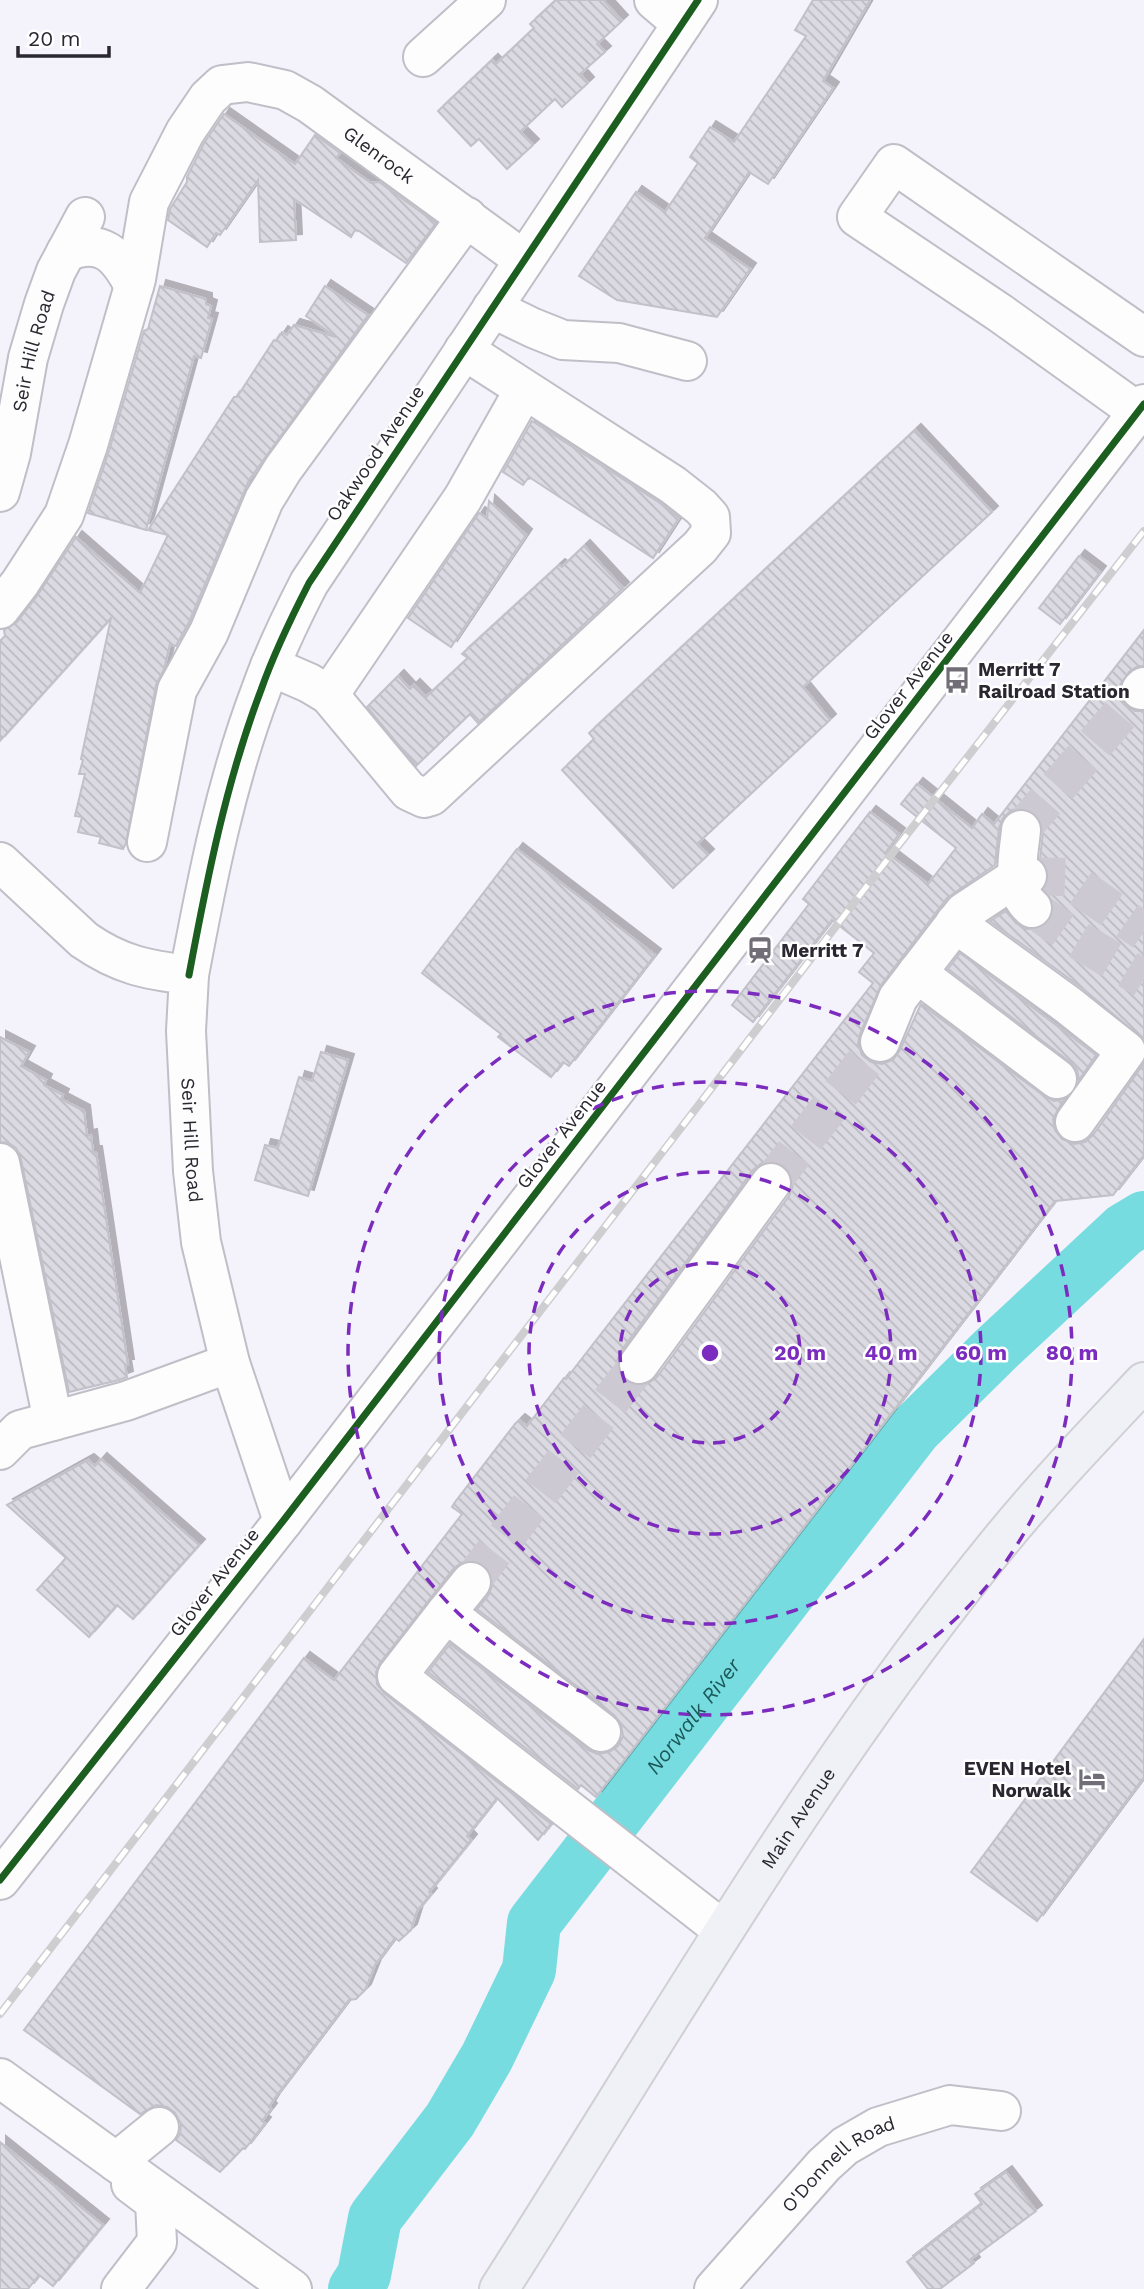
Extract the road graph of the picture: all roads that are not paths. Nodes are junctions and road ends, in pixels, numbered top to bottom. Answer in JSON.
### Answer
{"nodes":[{"id":1,"x":486,"y":0,"type":"edge"},
{"id":2,"x":678,"y":8,"type":"edge"},
{"id":3,"x":423,"y":57,"type":"dead end"},
{"id":4,"x":85,"y":216,"type":"dead end"},
{"id":5,"x":467,"y":217,"type":"junction"},
{"id":6,"x":66,"y":253,"type":"junction"},
{"id":7,"x":524,"y":260,"type":"junction"},
{"id":8,"x":134,"y":286,"type":"junction"},
{"id":9,"x":492,"y":308,"type":"junction"},
{"id":10,"x":1144,"y":337,"type":"edge"},
{"id":11,"x":464,"y":350,"type":"junction"},
{"id":12,"x":687,"y":360,"type":"dead end"},
{"id":13,"x":524,"y":390,"type":"junction"},
{"id":14,"x":11,"y":395,"type":"edge"},
{"id":15,"x":1141,"y":408,"type":"edge"},
{"id":16,"x":0,"y":492,"type":"edge"},
{"id":17,"x":0,"y":609,"type":"edge"},
{"id":18,"x":270,"y":666,"type":"junction"},
{"id":19,"x":329,"y":695,"type":"junction"},
{"id":20,"x":1021,"y":830,"type":"tunnel mouth"},
{"id":21,"x":147,"y":842,"type":"dead end"},
{"id":22,"x":2,"y":867,"type":"edge"},
{"id":23,"x":956,"y":923,"type":"junction"},
{"id":24,"x":917,"y":973,"type":"junction"},
{"id":25,"x":189,"y":975,"type":"junction"},
{"id":26,"x":880,"y":1042,"type":"tunnel mouth"},
{"id":27,"x":1057,"y":1079,"type":"dead end"},
{"id":28,"x":1075,"y":1122,"type":"dead end"},
{"id":29,"x":0,"y":1163,"type":"edge"},
{"id":30,"x":771,"y":1183,"type":"tunnel mouth"},
{"id":31,"x":230,"y":1363,"type":"junction"},
{"id":32,"x":639,"y":1364,"type":"tunnel mouth"},
{"id":33,"x":1144,"y":1382,"type":"edge"},
{"id":34,"x":52,"y":1420,"type":"junction"},
{"id":35,"x":0,"y":1450,"type":"edge"},
{"id":36,"x":283,"y":1521,"type":"junction"},
{"id":37,"x":471,"y":1582,"type":"tunnel mouth"},
{"id":38,"x":446,"y":1613,"type":"junction"},
{"id":39,"x":601,"y":1732,"type":"dead end"},
{"id":40,"x":0,"y":1880,"type":"edge"},
{"id":41,"x":723,"y":1930,"type":"junction"},
{"id":42,"x":0,"y":2078,"type":"edge"},
{"id":43,"x":15,"y":2110,"type":"edge"},
{"id":44,"x":1001,"y":2110,"type":"dead end"},
{"id":45,"x":148,"y":2119,"type":"dead end"},
{"id":46,"x":116,"y":2161,"type":"junction"},
{"id":47,"x":121,"y":2289,"type":"edge"},
{"id":48,"x":292,"y":2289,"type":"edge"},
{"id":49,"x":499,"y":2289,"type":"edge"},
{"id":50,"x":714,"y":2289,"type":"edge"}],
"edges":[{"from":1,"to":3,"type":"street"},
{"from":2,"to":7,"type":"street","name":"Oakwood Avenue"},
{"from":4,"to":6,"type":"street","name":"Seir Hill Road"},
{"from":5,"to":7,"type":"street","name":"Glenrock"},
{"from":5,"to":8,"type":"street","name":"Glenrock"},
{"from":5,"to":21,"type":"street"},
{"from":6,"to":8,"type":"street"},
{"from":6,"to":14,"type":"street","name":"Seir Hill Road"},
{"from":7,"to":9,"type":"street","name":"Oakwood Avenue"},
{"from":8,"to":17,"type":"street"},
{"from":9,"to":11,"type":"street","name":"Oakwood Avenue"},
{"from":9,"to":12,"type":"street"},
{"from":10,"to":15,"type":"street"},
{"from":11,"to":13,"type":"street"},
{"from":11,"to":18,"type":"street","name":"Oakwood Avenue"},
{"from":13,"to":19,"type":"street"},
{"from":13,"to":19,"type":"street"},
{"from":14,"to":16,"type":"street","name":"Seir Hill Road"},
{"from":15,"to":36,"type":"street","name":"Glover Avenue"},
{"from":18,"to":19,"type":"street"},
{"from":18,"to":25,"type":"street","name":"Oakwood Avenue"},
{"from":20,"to":23,"type":"street"},
{"from":22,"to":25,"type":"street"},
{"from":23,"to":24,"type":"street"},
{"from":23,"to":28,"type":"street"},
{"from":24,"to":26,"type":"street"},
{"from":24,"to":27,"type":"street"},
{"from":25,"to":31,"type":"street","name":"Seir Hill Road"},
{"from":29,"to":34,"type":"street"},
{"from":30,"to":32,"type":"street"},
{"from":31,"to":34,"type":"street"},
{"from":31,"to":36,"type":"street","name":"Seir Hill Road"},
{"from":33,"to":41,"type":"main road","name":"Main Avenue"},
{"from":34,"to":35,"type":"street"},
{"from":36,"to":40,"type":"street","name":"Glover Avenue"},
{"from":37,"to":38,"type":"street"},
{"from":38,"to":39,"type":"street"},
{"from":38,"to":41,"type":"street"},
{"from":41,"to":49,"type":"main road","name":"Main Avenue"},
{"from":42,"to":46,"type":"street"},
{"from":43,"to":47,"type":"street"},
{"from":44,"to":50,"type":"street","name":"O'Donnell Road"},
{"from":45,"to":46,"type":"street"},
{"from":46,"to":48,"type":"street"}]}
